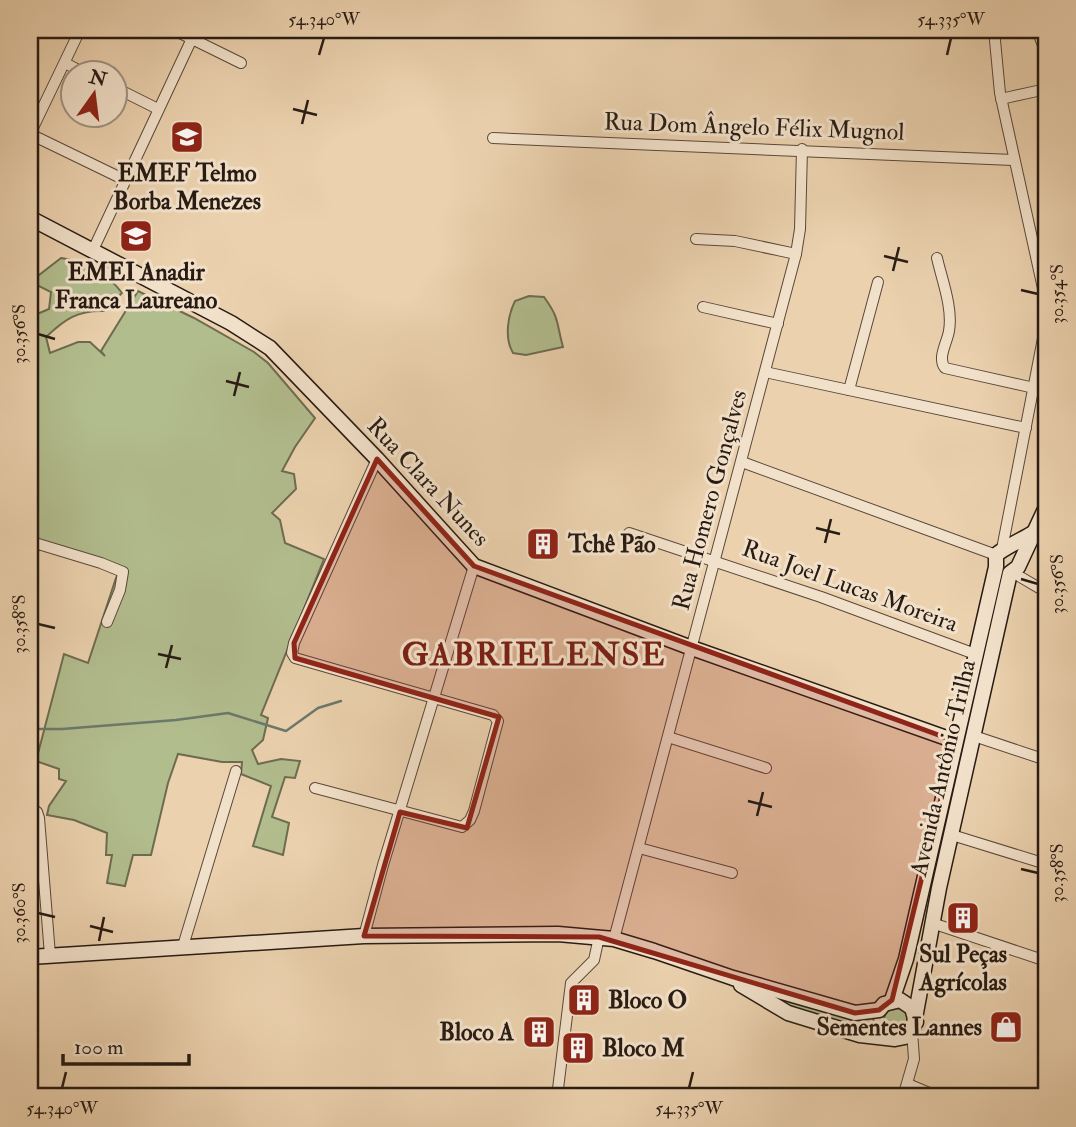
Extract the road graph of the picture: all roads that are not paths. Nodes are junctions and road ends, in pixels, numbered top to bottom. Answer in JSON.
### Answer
{"nodes":[{"id":1,"x":80,"y":30,"type":"edge"},
{"id":2,"x":174,"y":30,"type":"edge"},
{"id":3,"x":995,"y":30,"type":"edge"},
{"id":4,"x":1037,"y":30,"type":"edge"},
{"id":5,"x":194,"y":34,"type":"edge"},
{"id":6,"x":1046,"y":52,"type":"edge"},
{"id":7,"x":66,"y":60,"type":"edge"},
{"id":8,"x":241,"y":63,"type":"dead end"},
{"id":9,"x":60,"y":73,"type":"edge"},
{"id":10,"x":1046,"y":89,"type":"edge"},
{"id":11,"x":130,"y":95,"type":"edge"},
{"id":12,"x":1002,"y":99,"type":"junction"},
{"id":13,"x":30,"y":103,"type":"edge"},
{"id":14,"x":42,"y":109,"type":"junction"},
{"id":15,"x":158,"y":109,"type":"junction"},
{"id":16,"x":30,"y":134,"type":"edge"},
{"id":17,"x":493,"y":138,"type":"dead end"},
{"id":18,"x":802,"y":149,"type":"junction"},
{"id":19,"x":1013,"y":160,"type":"junction"},
{"id":20,"x":125,"y":180,"type":"junction"},
{"id":21,"x":30,"y":218,"type":"edge"},
{"id":22,"x":696,"y":239,"type":"dead end"},
{"id":23,"x":93,"y":250,"type":"junction"},
{"id":24,"x":796,"y":254,"type":"junction"},
{"id":25,"x":937,"y":258,"type":"dead end"},
{"id":26,"x":878,"y":282,"type":"dead end"},
{"id":27,"x":1046,"y":302,"type":"edge"},
{"id":28,"x":703,"y":307,"type":"dead end"},
{"id":29,"x":1046,"y":323,"type":"edge"},
{"id":30,"x":778,"y":324,"type":"junction"},
{"id":31,"x":765,"y":372,"type":"junction"},
{"id":32,"x":1034,"y":388,"type":"junction"},
{"id":33,"x":849,"y":390,"type":"junction"},
{"id":34,"x":1026,"y":428,"type":"junction"},
{"id":35,"x":377,"y":459,"type":"junction"},
{"id":36,"x":742,"y":462,"type":"junction"},
{"id":37,"x":1046,"y":507,"type":"edge"},
{"id":38,"x":629,"y":533,"type":"dead end"},
{"id":39,"x":32,"y":541,"type":"edge"},
{"id":40,"x":716,"y":561,"type":"junction"},
{"id":41,"x":1007,"y":561,"type":"junction"},
{"id":42,"x":30,"y":564,"type":"edge"},
{"id":43,"x":474,"y":566,"type":"junction"},
{"id":44,"x":1046,"y":592,"type":"edge"},
{"id":45,"x":107,"y":622,"type":"dead end"},
{"id":46,"x":692,"y":648,"type":"junction"},
{"id":47,"x":975,"y":654,"type":"junction"},
{"id":48,"x":434,"y":697,"type":"junction"},
{"id":49,"x":974,"y":736,"type":"junction"},
{"id":50,"x":667,"y":737,"type":"junction"},
{"id":51,"x":956,"y":741,"type":"junction"},
{"id":52,"x":1046,"y":760,"type":"edge"},
{"id":53,"x":766,"y":768,"type":"dead end"},
{"id":54,"x":236,"y":771,"type":"dead end"},
{"id":55,"x":314,"y":788,"type":"dead end"},
{"id":56,"x":30,"y":807,"type":"edge"},
{"id":57,"x":400,"y":811,"type":"junction"},
{"id":58,"x":952,"y":835,"type":"junction"},
{"id":59,"x":639,"y":848,"type":"junction"},
{"id":60,"x":1046,"y":863,"type":"edge"},
{"id":61,"x":732,"y":873,"type":"dead end"},
{"id":62,"x":932,"y":923,"type":"junction"},
{"id":63,"x":364,"y":936,"type":"junction"},
{"id":64,"x":599,"y":937,"type":"junction"},
{"id":65,"x":614,"y":939,"type":"junction"},
{"id":66,"x":183,"y":946,"type":"junction"},
{"id":67,"x":50,"y":955,"type":"junction"},
{"id":68,"x":30,"y":957,"type":"edge"},
{"id":69,"x":1046,"y":961,"type":"edge"},
{"id":70,"x":733,"y":978,"type":"junction"},
{"id":71,"x":892,"y":1000,"type":"junction"},
{"id":72,"x":879,"y":1010,"type":"junction"},
{"id":73,"x":914,"y":1026,"type":"junction"},
{"id":74,"x":895,"y":1039,"type":"junction"},
{"id":75,"x":914,"y":1059,"type":"junction"},
{"id":76,"x":908,"y":1084,"type":"junction"},
{"id":77,"x":557,"y":1097,"type":"edge"},
{"id":78,"x":903,"y":1097,"type":"edge"},
{"id":79,"x":939,"y":1097,"type":"edge"}],
"edges":[{"from":1,"to":7,"type":"street"},
{"from":2,"to":5,"type":"street"},
{"from":3,"to":12,"type":"street"},
{"from":4,"to":6,"type":"street"},
{"from":5,"to":8,"type":"street"},
{"from":5,"to":15,"type":"street"},
{"from":9,"to":14,"type":"street"},
{"from":10,"to":12,"type":"street"},
{"from":11,"to":15,"type":"street"},
{"from":12,"to":19,"type":"street"},
{"from":13,"to":14,"type":"street"},
{"from":14,"to":16,"type":"street"},
{"from":15,"to":20,"type":"street"},
{"from":16,"to":20,"type":"street"},
{"from":17,"to":18,"type":"street","name":"Rua Dom Ângelo Félix Mugnol"},
{"from":18,"to":19,"type":"street","name":"Rua Dom Ângelo Félix Mugnol"},
{"from":18,"to":24,"type":"street","name":"Rua Homero Gonçalves"},
{"from":19,"to":27,"type":"street"},
{"from":20,"to":23,"type":"street"},
{"from":21,"to":23,"type":"main road","name":"Rua Clara Nunes"},
{"from":22,"to":24,"type":"street"},
{"from":23,"to":35,"type":"main road","name":"Rua Clara Nunes"},
{"from":24,"to":30,"type":"street","name":"Rua Homero Gonçalves"},
{"from":25,"to":32,"type":"street"},
{"from":26,"to":33,"type":"street"},
{"from":28,"to":30,"type":"street"},
{"from":29,"to":32,"type":"street"},
{"from":30,"to":31,"type":"street","name":"Rua Homero Gonçalves"},
{"from":31,"to":33,"type":"street"},
{"from":31,"to":36,"type":"street","name":"Rua Homero Gonçalves"},
{"from":32,"to":34,"type":"street"},
{"from":33,"to":34,"type":"street"},
{"from":34,"to":41,"type":"street"},
{"from":35,"to":43,"type":"main road","name":"Rua Clara Nunes"},
{"from":35,"to":48,"type":"street"},
{"from":36,"to":40,"type":"street","name":"Rua Homero Gonçalves"},
{"from":36,"to":41,"type":"street"},
{"from":37,"to":41,"type":"main road"},
{"from":38,"to":40,"type":"street","name":"Rua Joel Lucas Moreira"},
{"from":39,"to":42,"type":"street"},
{"from":39,"to":45,"type":"street"},
{"from":40,"to":46,"type":"street","name":"Rua Homero Gonçalves"},
{"from":40,"to":47,"type":"street","name":"Rua Joel Lucas Moreira"},
{"from":41,"to":44,"type":"street"},
{"from":41,"to":47,"type":"main road","name":"Avenida Antônio Trilha"},
{"from":41,"to":49,"type":"main road","name":"Avenida Antônio Trilha"},
{"from":43,"to":46,"type":"main road","name":"Rua Clara Nunes"},
{"from":43,"to":48,"type":"street"},
{"from":46,"to":50,"type":"street","name":"Rua Homero Gonçalves"},
{"from":46,"to":51,"type":"main road","name":"Rua Clara Nunes"},
{"from":47,"to":51,"type":"main road","name":"Avenida Antônio Trilha"},
{"from":48,"to":57,"type":"street"},
{"from":48,"to":57,"type":"street"},
{"from":49,"to":52,"type":"street"},
{"from":49,"to":58,"type":"main road","name":"Avenida Antônio Trilha"},
{"from":50,"to":53,"type":"street"},
{"from":50,"to":59,"type":"street","name":"Rua Homero Gonçalves"},
{"from":51,"to":71,"type":"main road","name":"Avenida Antônio Trilha"},
{"from":54,"to":66,"type":"street"},
{"from":55,"to":57,"type":"street"},
{"from":56,"to":67,"type":"street"},
{"from":57,"to":63,"type":"street"},
{"from":58,"to":60,"type":"street"},
{"from":58,"to":62,"type":"main road","name":"Avenida Antônio Trilha"},
{"from":59,"to":61,"type":"street"},
{"from":59,"to":65,"type":"street","name":"Rua Homero Gonçalves"},
{"from":62,"to":69,"type":"street"},
{"from":62,"to":73,"type":"main road","name":"Avenida Antônio Trilha"},
{"from":63,"to":64,"type":"main road"},
{"from":63,"to":66,"type":"main road"},
{"from":64,"to":65,"type":"main road"},
{"from":64,"to":77,"type":"street"},
{"from":65,"to":70,"type":"main road"},
{"from":66,"to":67,"type":"main road"},
{"from":67,"to":68,"type":"main road"},
{"from":70,"to":72,"type":"main road"},
{"from":70,"to":74,"type":"main road"},
{"from":71,"to":72,"type":"main road"},
{"from":71,"to":73,"type":"main road"},
{"from":72,"to":74,"type":"main road"},
{"from":73,"to":74,"type":"main road"},
{"from":73,"to":75,"type":"street"},
{"from":74,"to":75,"type":"street"},
{"from":75,"to":76,"type":"street"},
{"from":76,"to":78,"type":"street"},
{"from":76,"to":79,"type":"street"}]}
